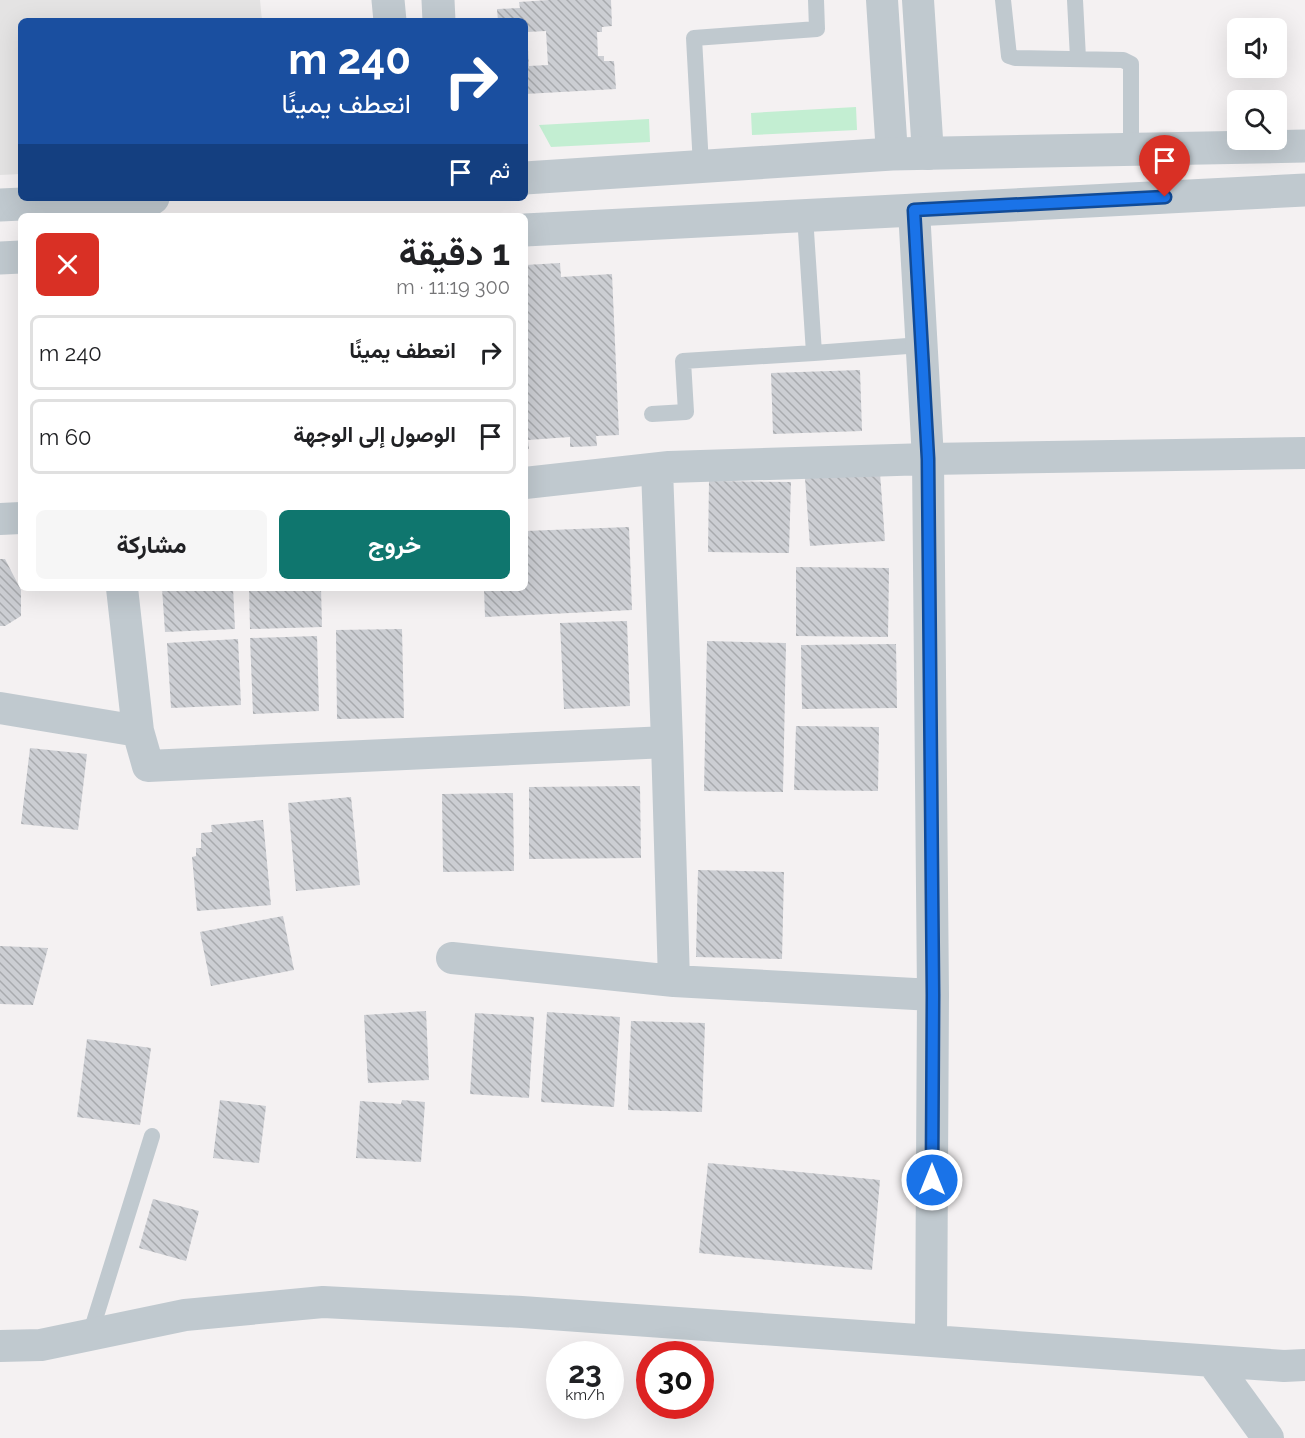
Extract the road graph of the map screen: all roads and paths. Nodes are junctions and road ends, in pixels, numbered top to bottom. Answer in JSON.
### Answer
{"nodes":[{"id":1,"x":388,"y":0,"type":"edge"},
{"id":2,"x":438,"y":0,"type":"edge"},
{"id":3,"x":816,"y":0,"type":"edge"},
{"id":4,"x":882,"y":0,"type":"edge"},
{"id":5,"x":918,"y":0,"type":"edge"},
{"id":6,"x":1003,"y":0,"type":"edge"},
{"id":7,"x":1075,"y":0,"type":"edge"},
{"id":8,"x":390,"y":18,"type":"edge"},
{"id":9,"x":439,"y":18,"type":"edge"},
{"id":10,"x":1078,"y":58,"type":"junction"},
{"id":11,"x":1299,"y":146,"type":"edge"},
{"id":12,"x":1131,"y":150,"type":"junction"},
{"id":13,"x":892,"y":154,"type":"junction"},
{"id":14,"x":928,"y":154,"type":"junction"},
{"id":15,"x":528,"y":155,"type":"edge"},
{"id":16,"x":700,"y":166,"type":"junction"},
{"id":17,"x":574,"y":175,"type":"junction"},
{"id":18,"x":528,"y":178,"type":"edge"},
{"id":19,"x":1304,"y":190,"type":"edge"},
{"id":20,"x":87,"y":201,"type":"edge"},
{"id":21,"x":0,"y":205,"type":"edge"},
{"id":22,"x":914,"y":210,"type":"junction"},
{"id":23,"x":805,"y":216,"type":"junction"},
{"id":24,"x":528,"y":230,"type":"edge"},
{"id":25,"x":18,"y":256,"type":"edge"},
{"id":26,"x":0,"y":258,"type":"edge"},
{"id":27,"x":921,"y":345,"type":"junction"},
{"id":28,"x":814,"y":353,"type":"junction"},
{"id":29,"x":652,"y":414,"type":"dead end"},
{"id":30,"x":1305,"y":453,"type":"edge"},
{"id":31,"x":928,"y":459,"type":"junction"},
{"id":32,"x":657,"y":469,"type":"junction"},
{"id":33,"x":528,"y":483,"type":"edge"},
{"id":34,"x":18,"y":518,"type":"edge"},
{"id":35,"x":0,"y":519,"type":"edge"},
{"id":36,"x":122,"y":591,"type":"edge"},
{"id":37,"x":0,"y":708,"type":"edge"},
{"id":38,"x":138,"y":731,"type":"junction"},
{"id":39,"x":667,"y":742,"type":"junction"},
{"id":40,"x":452,"y":958,"type":"dead end"},
{"id":41,"x":674,"y":981,"type":"junction"},
{"id":42,"x":933,"y":995,"type":"junction"},
{"id":43,"x":152,"y":1136,"type":"dead end"},
{"id":44,"x":90,"y":1335,"type":"junction"},
{"id":45,"x":931,"y":1341,"type":"junction"},
{"id":46,"x":0,"y":1346,"type":"edge"},
{"id":47,"x":1212,"y":1361,"type":"junction"},
{"id":48,"x":1305,"y":1365,"type":"edge"},
{"id":49,"x":1268,"y":1438,"type":"edge"}],
"edges":[{"from":1,"to":8,"type":"street"},
{"from":2,"to":9,"type":"street"},
{"from":3,"to":16,"type":"lane"},
{"from":4,"to":13,"type":"street"},
{"from":5,"to":14,"type":"street"},
{"from":6,"to":10,"type":"lane"},
{"from":7,"to":10,"type":"lane"},
{"from":10,"to":12,"type":"lane"},
{"from":11,"to":12,"type":"street"},
{"from":12,"to":14,"type":"street"},
{"from":13,"to":14,"type":"street"},
{"from":13,"to":16,"type":"street"},
{"from":15,"to":17,"type":"street"},
{"from":16,"to":17,"type":"street"},
{"from":17,"to":18,"type":"street"},
{"from":19,"to":22,"type":"street"},
{"from":20,"to":21,"type":"street"},
{"from":22,"to":23,"type":"street"},
{"from":22,"to":27,"type":"street"},
{"from":23,"to":24,"type":"street"},
{"from":23,"to":28,"type":"lane"},
{"from":25,"to":26,"type":"street"},
{"from":27,"to":28,"type":"lane"},
{"from":27,"to":31,"type":"street"},
{"from":28,"to":29,"type":"lane"},
{"from":30,"to":31,"type":"street"},
{"from":31,"to":32,"type":"street"},
{"from":31,"to":42,"type":"street"},
{"from":32,"to":33,"type":"street"},
{"from":32,"to":39,"type":"street"},
{"from":34,"to":35,"type":"street"},
{"from":36,"to":38,"type":"street"},
{"from":37,"to":38,"type":"street"},
{"from":38,"to":39,"type":"street"},
{"from":39,"to":41,"type":"street"},
{"from":40,"to":41,"type":"street"},
{"from":41,"to":42,"type":"street"},
{"from":42,"to":45,"type":"street"},
{"from":43,"to":44,"type":"lane"},
{"from":44,"to":45,"type":"street"},
{"from":44,"to":46,"type":"street"},
{"from":45,"to":47,"type":"street"},
{"from":47,"to":48,"type":"street"},
{"from":47,"to":49,"type":"street"}]}
